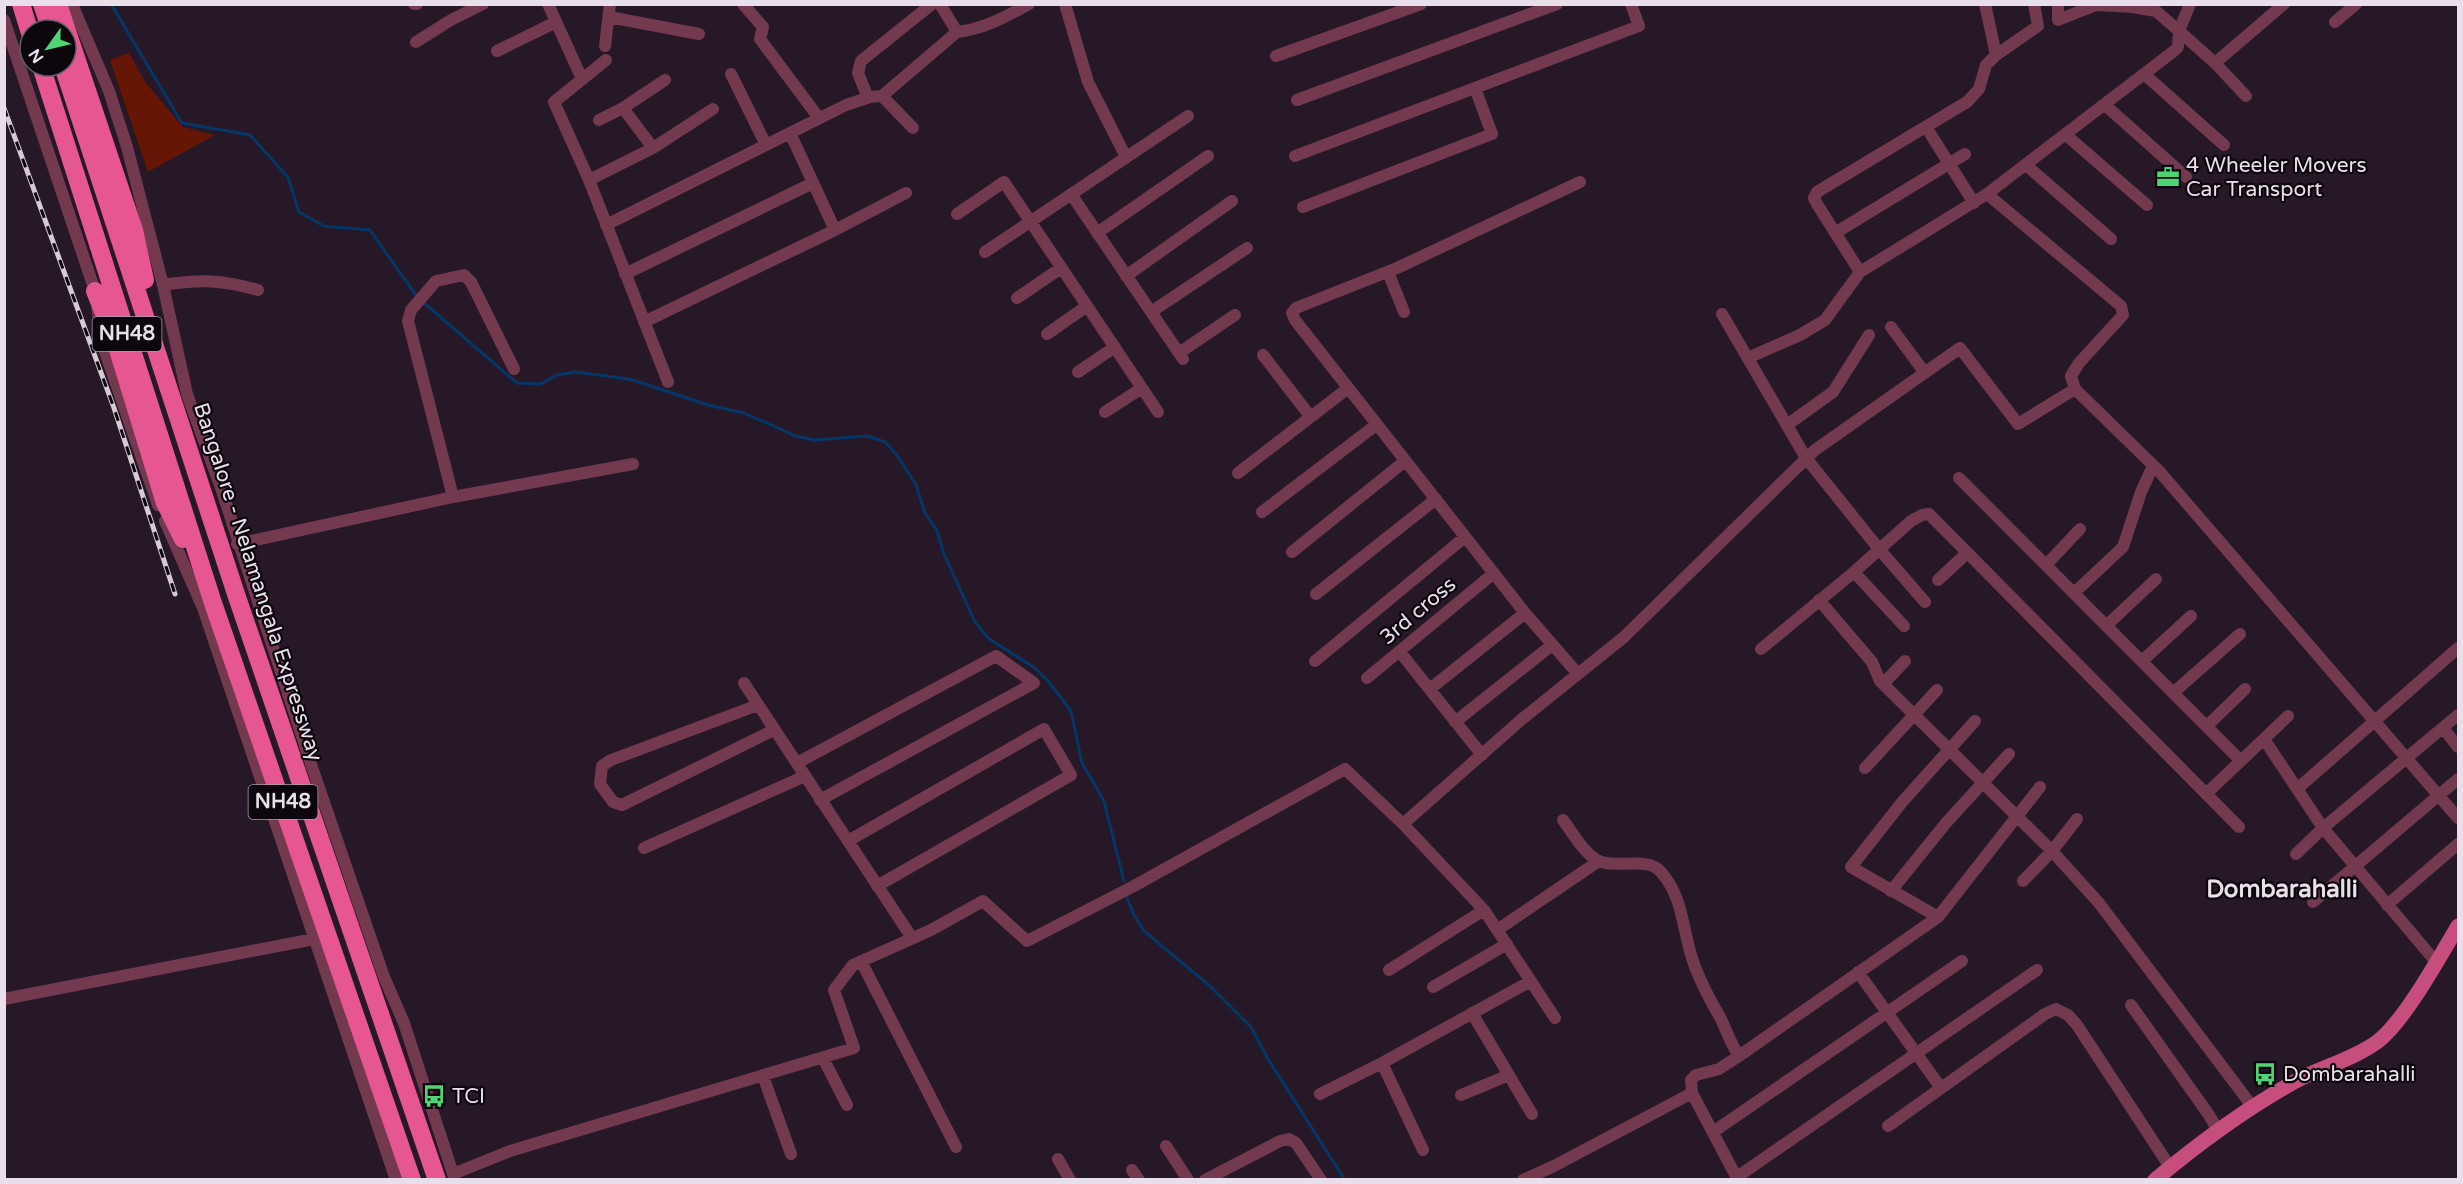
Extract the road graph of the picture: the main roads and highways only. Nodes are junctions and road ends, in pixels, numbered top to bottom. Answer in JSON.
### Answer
{"nodes":[{"id":1,"x":58,"y":4,"type":"edge"},
{"id":2,"x":44,"y":78,"type":"edge"},
{"id":3,"x":67,"y":78,"type":"edge"},
{"id":4,"x":94,"y":291,"type":"road end"},
{"id":5,"x":153,"y":338,"type":"junction"},
{"id":6,"x":213,"y":603,"type":"junction"},
{"id":7,"x":2458,"y":926,"type":"edge"},
{"id":8,"x":2454,"y":944,"type":"edge"},
{"id":9,"x":2164,"y":1174,"type":"edge"},
{"id":10,"x":448,"y":1178,"type":"edge"},
{"id":11,"x":398,"y":1179,"type":"edge"}],
"edges":[{"from":1,"to":5,"type":"highway"},
{"from":2,"to":6,"type":"highway","number":"NH48"},
{"from":3,"to":5,"type":"highway","name":"Bangalore - Nelamangala Expressway","number":"NH48"},
{"from":4,"to":6,"type":"highway"},
{"from":5,"to":10,"type":"highway","name":"Bangalore - Nelamangala Expressway","number":"NH48"},
{"from":6,"to":11,"type":"highway","number":"NH48"},
{"from":7,"to":8,"type":"main road"},
{"from":8,"to":9,"type":"main road"}]}
